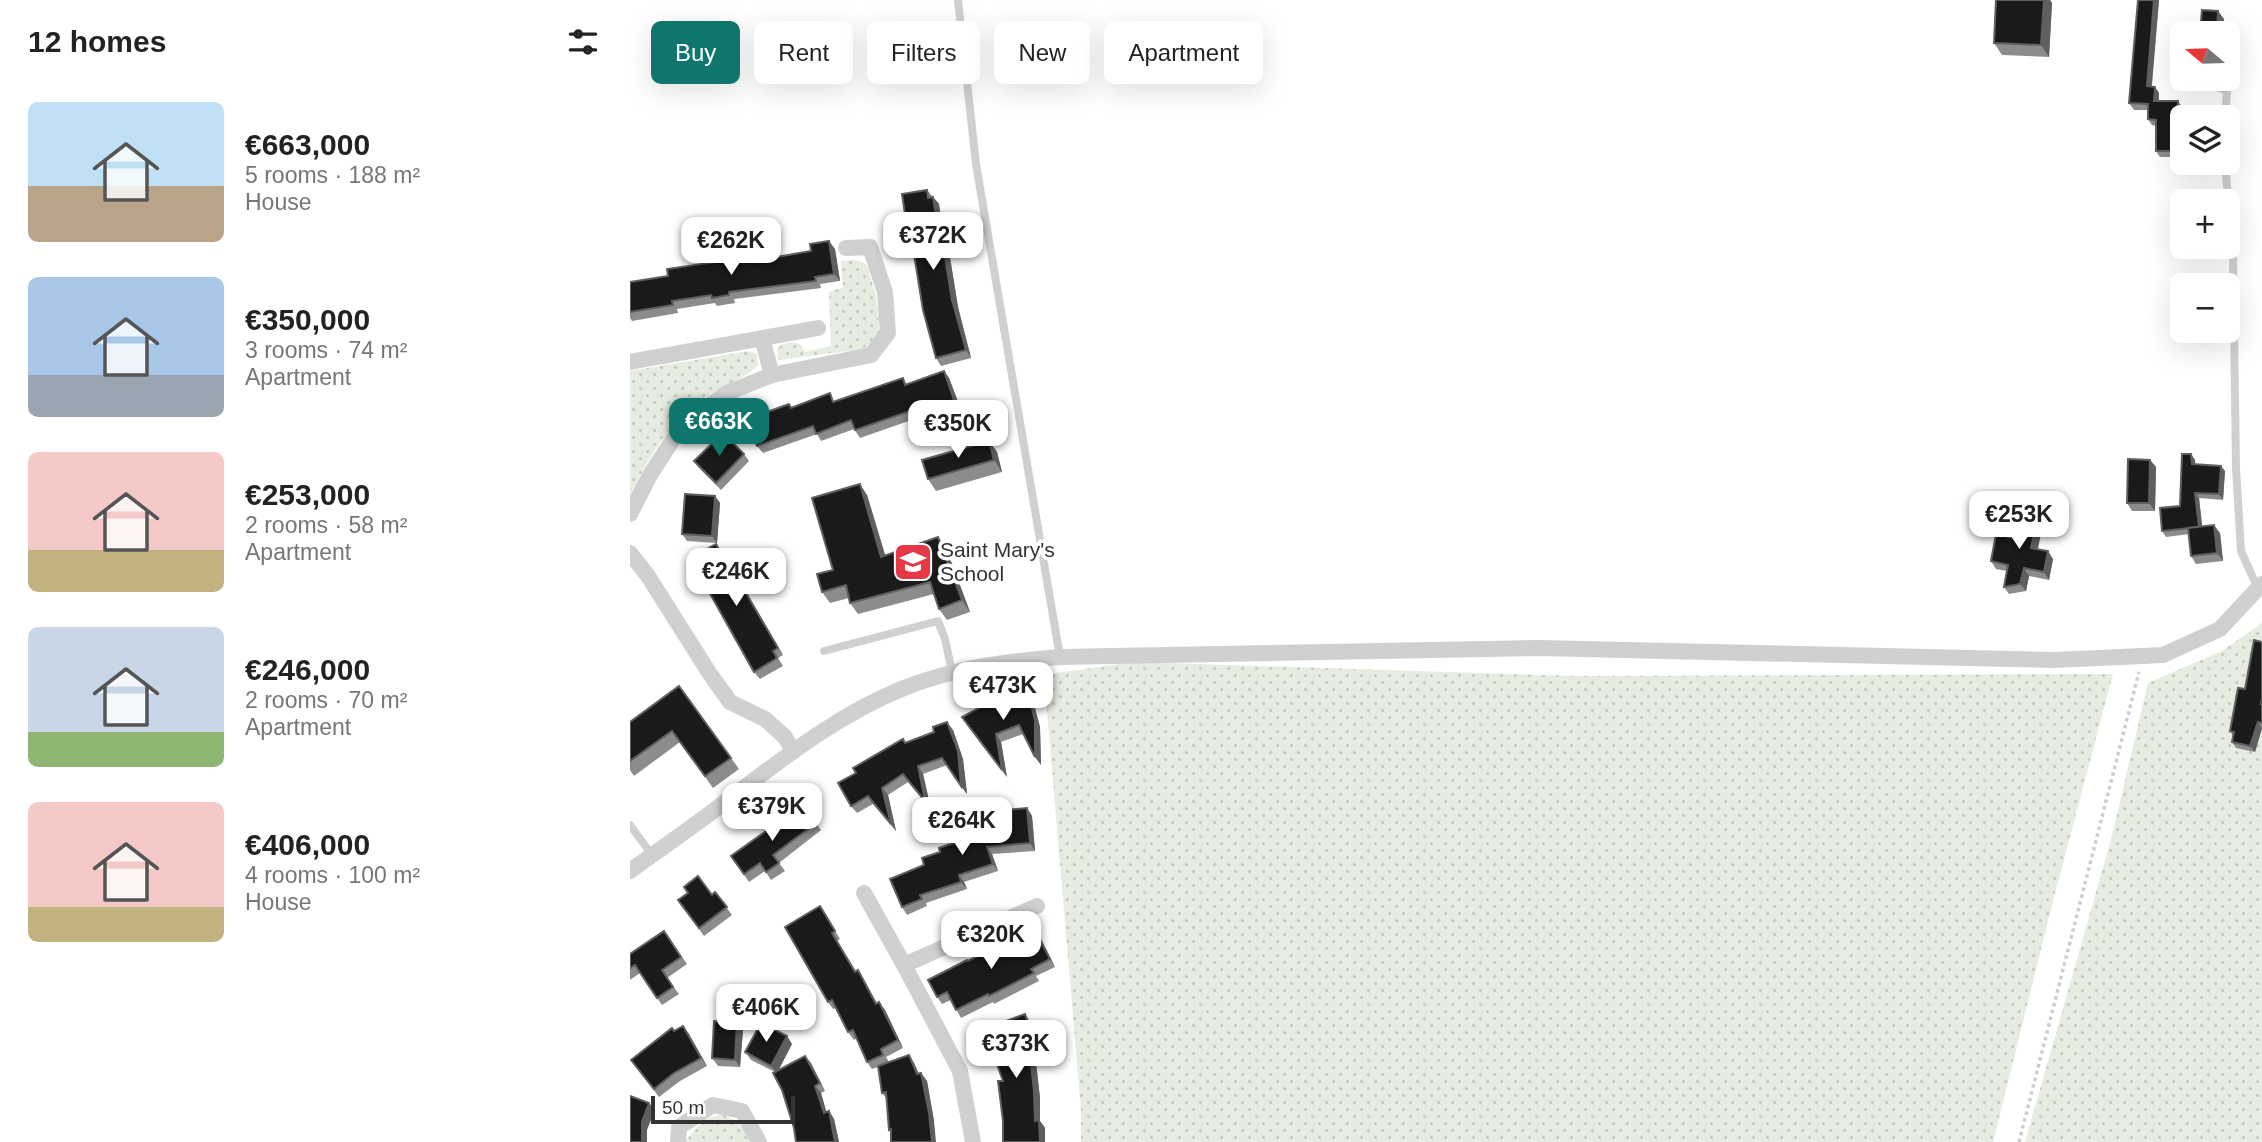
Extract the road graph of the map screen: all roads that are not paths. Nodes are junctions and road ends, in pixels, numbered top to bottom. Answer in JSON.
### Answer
{"nodes":[{"id":1,"x":958,"y":0,"type":"edge"},
{"id":2,"x":2226,"y":175,"type":"edge"},
{"id":3,"x":846,"y":248,"type":"dead end"},
{"id":4,"x":818,"y":328,"type":"dead end"},
{"id":5,"x":762,"y":338,"type":"junction"},
{"id":6,"x":630,"y":362,"type":"edge"},
{"id":7,"x":772,"y":374,"type":"junction"},
{"id":8,"x":630,"y":514,"type":"edge"},
{"id":9,"x":630,"y":553,"type":"edge"},
{"id":10,"x":2260,"y":587,"type":"edge"},
{"id":11,"x":824,"y":651,"type":"dead end"},
{"id":12,"x":1060,"y":657,"type":"junction"},
{"id":13,"x":952,"y":672,"type":"junction"},
{"id":14,"x":793,"y":751,"type":"junction"},
{"id":15,"x":630,"y":825,"type":"edge"},
{"id":16,"x":652,"y":855,"type":"junction"},
{"id":17,"x":630,"y":871,"type":"edge"},
{"id":18,"x":864,"y":893,"type":"dead end"},
{"id":19,"x":1037,"y":906,"type":"dead end"},
{"id":20,"x":904,"y":965,"type":"junction"},
{"id":21,"x":678,"y":1142,"type":"edge"},
{"id":22,"x":759,"y":1142,"type":"edge"},
{"id":23,"x":973,"y":1142,"type":"edge"}],
"edges":[{"from":1,"to":12,"type":"lane"},
{"from":2,"to":10,"type":"lane"},
{"from":3,"to":7,"type":"street"},
{"from":4,"to":5,"type":"street"},
{"from":5,"to":6,"type":"street"},
{"from":5,"to":7,"type":"street"},
{"from":7,"to":8,"type":"street"},
{"from":9,"to":14,"type":"street"},
{"from":10,"to":12,"type":"street"},
{"from":11,"to":13,"type":"lane"},
{"from":12,"to":13,"type":"street"},
{"from":13,"to":14,"type":"street"},
{"from":14,"to":16,"type":"street"},
{"from":15,"to":16,"type":"lane"},
{"from":16,"to":17,"type":"street"},
{"from":18,"to":20,"type":"street"},
{"from":19,"to":20,"type":"street"},
{"from":20,"to":23,"type":"street"},
{"from":21,"to":22,"type":"street"}]}
